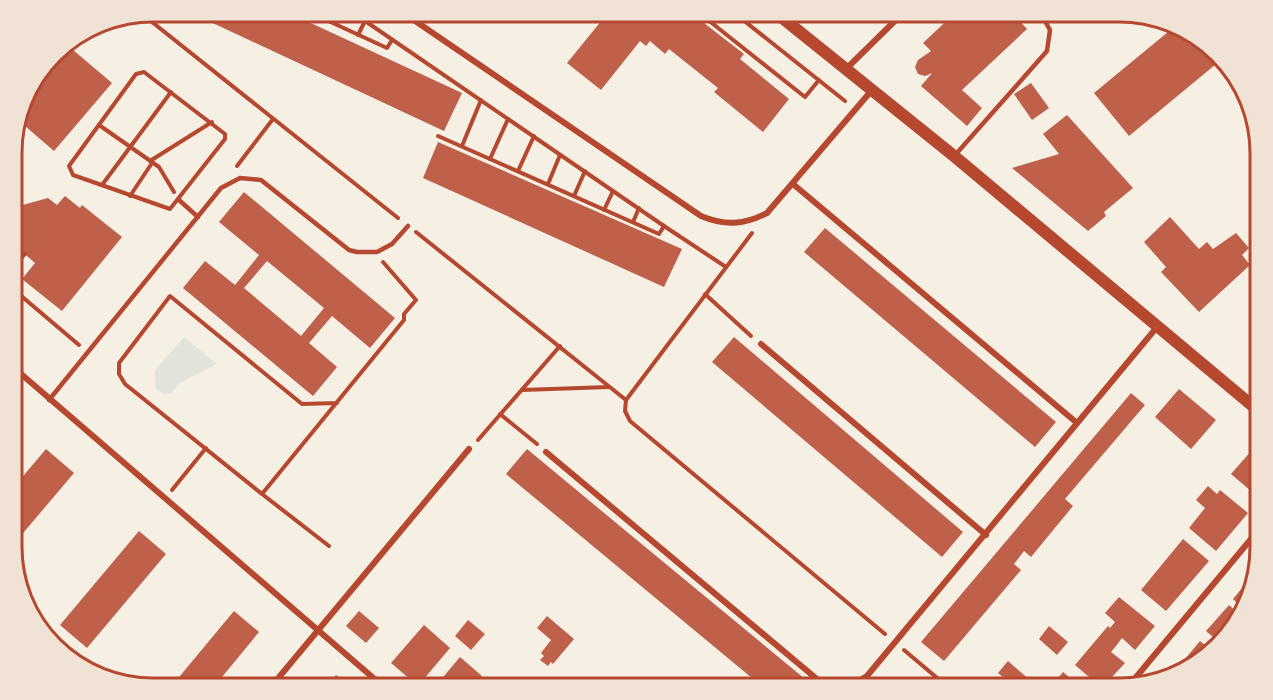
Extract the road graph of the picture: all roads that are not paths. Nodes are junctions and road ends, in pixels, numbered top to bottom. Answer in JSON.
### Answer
{"nodes":[{"id":1,"x":788,"y":22,"type":"edge"},
{"id":2,"x":894,"y":22,"type":"edge"},
{"id":3,"x":1046,"y":22,"type":"edge"},
{"id":4,"x":418,"y":23,"type":"edge"},
{"id":5,"x":846,"y":69,"type":"junction"},
{"id":6,"x":872,"y":90,"type":"junction"},
{"id":7,"x":954,"y":156,"type":"junction"},
{"id":8,"x":793,"y":184,"type":"junction"},
{"id":9,"x":179,"y":200,"type":"road end"},
{"id":10,"x":198,"y":217,"type":"junction"},
{"id":11,"x":408,"y":225,"type":"road end"},
{"id":12,"x":1157,"y":327,"type":"junction"},
{"id":13,"x":761,"y":344,"type":"road end"},
{"id":14,"x":22,"y":375,"type":"edge"},
{"id":15,"x":50,"y":399,"type":"junction"},
{"id":16,"x":1250,"y":404,"type":"edge"},
{"id":17,"x":1077,"y":423,"type":"junction"},
{"id":18,"x":469,"y":449,"type":"road end"},
{"id":19,"x":546,"y":452,"type":"road end"},
{"id":20,"x":986,"y":535,"type":"junction"},
{"id":21,"x":1250,"y":540,"type":"edge"},
{"id":22,"x":319,"y":631,"type":"junction"},
{"id":23,"x":867,"y":676,"type":"edge"},
{"id":24,"x":1137,"y":676,"type":"edge"},
{"id":25,"x":815,"y":677,"type":"edge"},
{"id":26,"x":279,"y":678,"type":"edge"},
{"id":27,"x":373,"y":678,"type":"edge"}],
"edges":[{"from":1,"to":5,"type":"main road"},
{"from":2,"to":5,"type":"street"},
{"from":3,"to":7,"type":"lane"},
{"from":4,"to":8,"type":"street"},
{"from":5,"to":6,"type":"main road"},
{"from":6,"to":7,"type":"main road"},
{"from":6,"to":8,"type":"street"},
{"from":7,"to":12,"type":"main road"},
{"from":8,"to":17,"type":"street"},
{"from":9,"to":10,"type":"lane"},
{"from":10,"to":11,"type":"lane"},
{"from":10,"to":15,"type":"lane"},
{"from":12,"to":16,"type":"main road"},
{"from":12,"to":17,"type":"street"},
{"from":13,"to":20,"type":"street"},
{"from":14,"to":15,"type":"street"},
{"from":15,"to":22,"type":"street"},
{"from":17,"to":20,"type":"street"},
{"from":18,"to":22,"type":"street"},
{"from":19,"to":25,"type":"street"},
{"from":20,"to":23,"type":"street"},
{"from":21,"to":24,"type":"street"},
{"from":22,"to":26,"type":"street"},
{"from":22,"to":27,"type":"street"}]}
